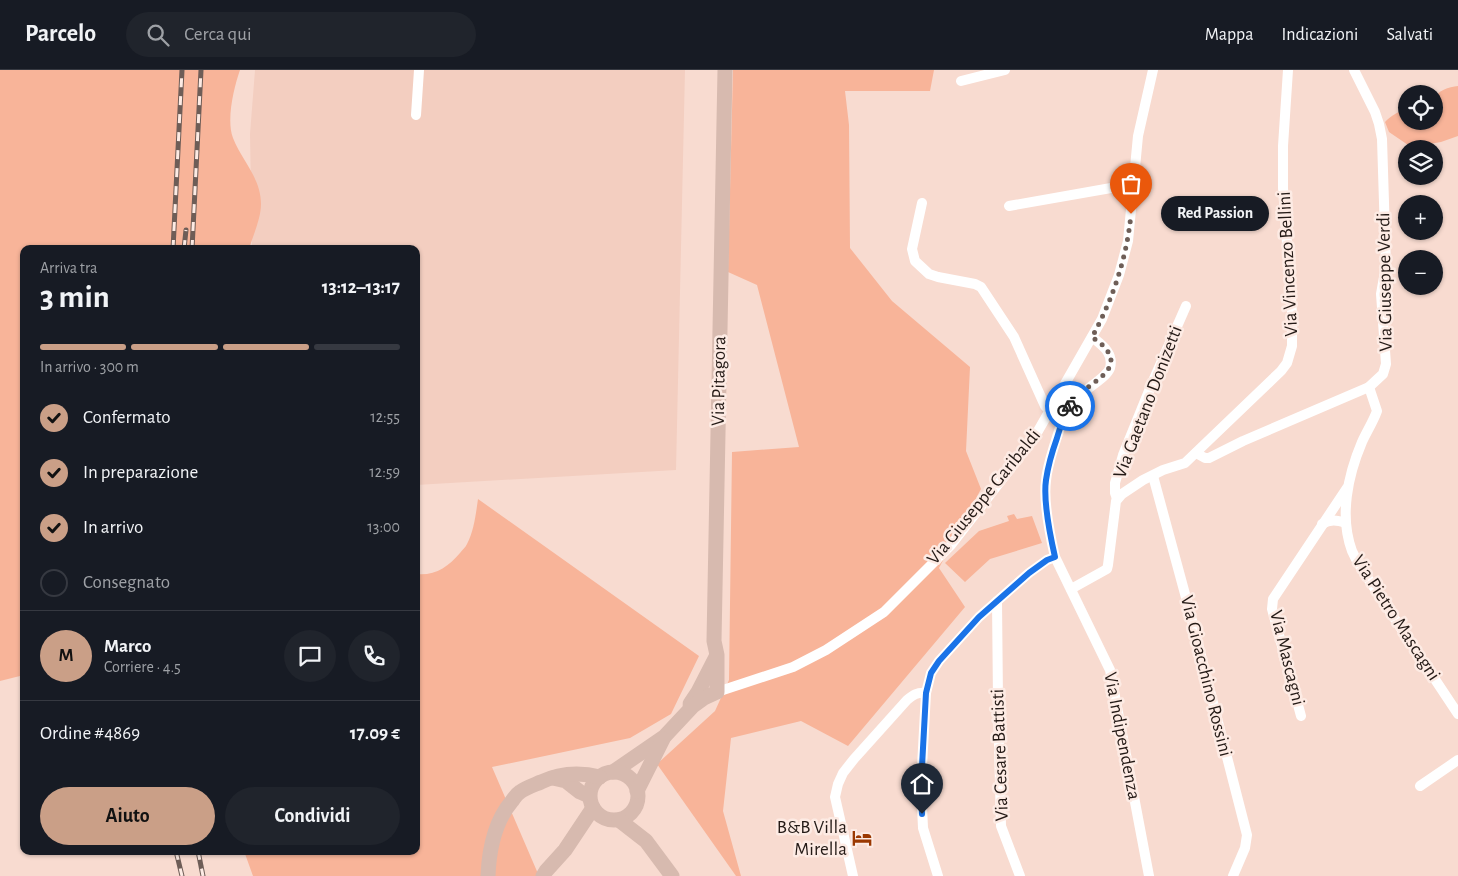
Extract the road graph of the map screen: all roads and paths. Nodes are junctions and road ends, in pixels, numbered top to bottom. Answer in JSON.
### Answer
{"nodes":[{"id":1,"x":418,"y":70,"type":"edge"},
{"id":2,"x":725,"y":70,"type":"edge"},
{"id":3,"x":1006,"y":70,"type":"edge"},
{"id":4,"x":1153,"y":70,"type":"edge"},
{"id":5,"x":1288,"y":70,"type":"edge"},
{"id":6,"x":1354,"y":70,"type":"edge"},
{"id":7,"x":961,"y":81,"type":"dead end"},
{"id":8,"x":416,"y":115,"type":"dead end"},
{"id":9,"x":1133,"y":186,"type":"junction"},
{"id":10,"x":922,"y":203,"type":"dead end"},
{"id":11,"x":1009,"y":206,"type":"dead end"},
{"id":12,"x":1186,"y":306,"type":"dead end"},
{"id":13,"x":1092,"y":337,"type":"junction"},
{"id":14,"x":1369,"y":388,"type":"junction"},
{"id":15,"x":1050,"y":411,"type":"junction"},
{"id":16,"x":1196,"y":453,"type":"junction"},
{"id":17,"x":1152,"y":476,"type":"junction"},
{"id":18,"x":1348,"y":487,"type":"junction"},
{"id":19,"x":1117,"y":499,"type":"junction"},
{"id":20,"x":1346,"y":523,"type":"junction"},
{"id":21,"x":1322,"y":524,"type":"junction"},
{"id":22,"x":1055,"y":557,"type":"junction"},
{"id":23,"x":1071,"y":589,"type":"junction"},
{"id":24,"x":997,"y":601,"type":"junction"},
{"id":25,"x":979,"y":617,"type":"junction"},
{"id":26,"x":998,"y":631,"type":"junction"},
{"id":27,"x":717,"y":655,"type":"junction"},
{"id":28,"x":718,"y":692,"type":"junction"},
{"id":29,"x":926,"y":693,"type":"junction"},
{"id":30,"x":1458,"y":714,"type":"edge"},
{"id":31,"x":1301,"y":716,"type":"dead end"},
{"id":32,"x":682,"y":717,"type":"junction"},
{"id":33,"x":664,"y":737,"type":"junction"},
{"id":34,"x":1458,"y":760,"type":"edge"},
{"id":35,"x":606,"y":775,"type":"junction"},
{"id":36,"x":551,"y":777,"type":"junction"},
{"id":37,"x":1420,"y":786,"type":"dead end"},
{"id":38,"x":637,"y":791,"type":"junction"},
{"id":39,"x":591,"y":802,"type":"junction"},
{"id":40,"x":636,"y":807,"type":"junction"},
{"id":41,"x":612,"y":819,"type":"junction"},
{"id":42,"x":646,"y":841,"type":"junction"},
{"id":43,"x":565,"y":850,"type":"junction"},
{"id":44,"x":488,"y":876,"type":"edge"},
{"id":45,"x":543,"y":876,"type":"edge"},
{"id":46,"x":672,"y":876,"type":"edge"},
{"id":47,"x":853,"y":876,"type":"edge"},
{"id":48,"x":938,"y":876,"type":"edge"},
{"id":49,"x":1020,"y":876,"type":"edge"},
{"id":50,"x":1149,"y":876,"type":"edge"},
{"id":51,"x":1234,"y":876,"type":"edge"}],
"edges":[{"from":1,"to":8,"type":"street"},
{"from":2,"to":27,"type":"street","name":"Via Pitagora"},
{"from":3,"to":7,"type":"street"},
{"from":4,"to":9,"type":"street","name":"Via Giuseppe Garibaldi"},
{"from":5,"to":16,"type":"street","name":"Via Vincenzo Bellini"},
{"from":6,"to":14,"type":"street","name":"Via Giuseppe Verdi"},
{"from":9,"to":11,"type":"street"},
{"from":9,"to":13,"type":"street","name":"Via Giuseppe Garibaldi"},
{"from":10,"to":15,"type":"street"},
{"from":12,"to":19,"type":"street","name":"Via Gaetano Donizetti"},
{"from":13,"to":15,"type":"street","name":"Via Giuseppe Garibaldi"},
{"from":13,"to":22,"type":"street","name":"Via Indipendenza"},
{"from":14,"to":16,"type":"street"},
{"from":14,"to":18,"type":"street"},
{"from":15,"to":28,"type":"street","name":"Via Giuseppe Garibaldi"},
{"from":16,"to":17,"type":"street","name":"Via Vincenzo Bellini"},
{"from":17,"to":19,"type":"street","name":"Via Vincenzo Bellini"},
{"from":17,"to":51,"type":"street","name":"Via Gioacchino Rossini"},
{"from":18,"to":20,"type":"street","name":"Via Pietro Mascagni"},
{"from":18,"to":21,"type":"street","name":"Via Mascagni"},
{"from":19,"to":23,"type":"street"},
{"from":20,"to":21,"type":"street"},
{"from":20,"to":30,"type":"street","name":"Via Pietro Mascagni"},
{"from":21,"to":31,"type":"street","name":"Via Mascagni"},
{"from":22,"to":23,"type":"street","name":"Via Indipendenza"},
{"from":22,"to":24,"type":"street"},
{"from":23,"to":50,"type":"street","name":"Via Indipendenza"},
{"from":24,"to":25,"type":"street"},
{"from":24,"to":26,"type":"street","name":"Via Cesare Battisti"},
{"from":25,"to":26,"type":"street"},
{"from":25,"to":29,"type":"street"},
{"from":26,"to":49,"type":"street","name":"Via Cesare Battisti"},
{"from":27,"to":28,"type":"street","name":"Via Pitagora"},
{"from":27,"to":32,"type":"street"},
{"from":28,"to":32,"type":"street","name":"Via Giuseppe Garibaldi"},
{"from":29,"to":47,"type":"street"},
{"from":29,"to":48,"type":"street"},
{"from":32,"to":33,"type":"street","name":"Via Giuseppe Garibaldi"},
{"from":33,"to":35,"type":"street","name":"Via Giuseppe Garibaldi"},
{"from":33,"to":38,"type":"street","name":"Via Giuseppe Garibaldi"},
{"from":34,"to":37,"type":"street"},
{"from":35,"to":36,"type":"street"},
{"from":35,"to":38,"type":"street"},
{"from":35,"to":39,"type":"street"},
{"from":36,"to":39,"type":"street"},
{"from":36,"to":44,"type":"street"},
{"from":38,"to":40,"type":"street"},
{"from":39,"to":41,"type":"street"},
{"from":39,"to":43,"type":"street"},
{"from":40,"to":41,"type":"street"},
{"from":40,"to":42,"type":"street"},
{"from":41,"to":42,"type":"street"},
{"from":41,"to":43,"type":"street"},
{"from":42,"to":46,"type":"street"},
{"from":43,"to":45,"type":"street"}]}
